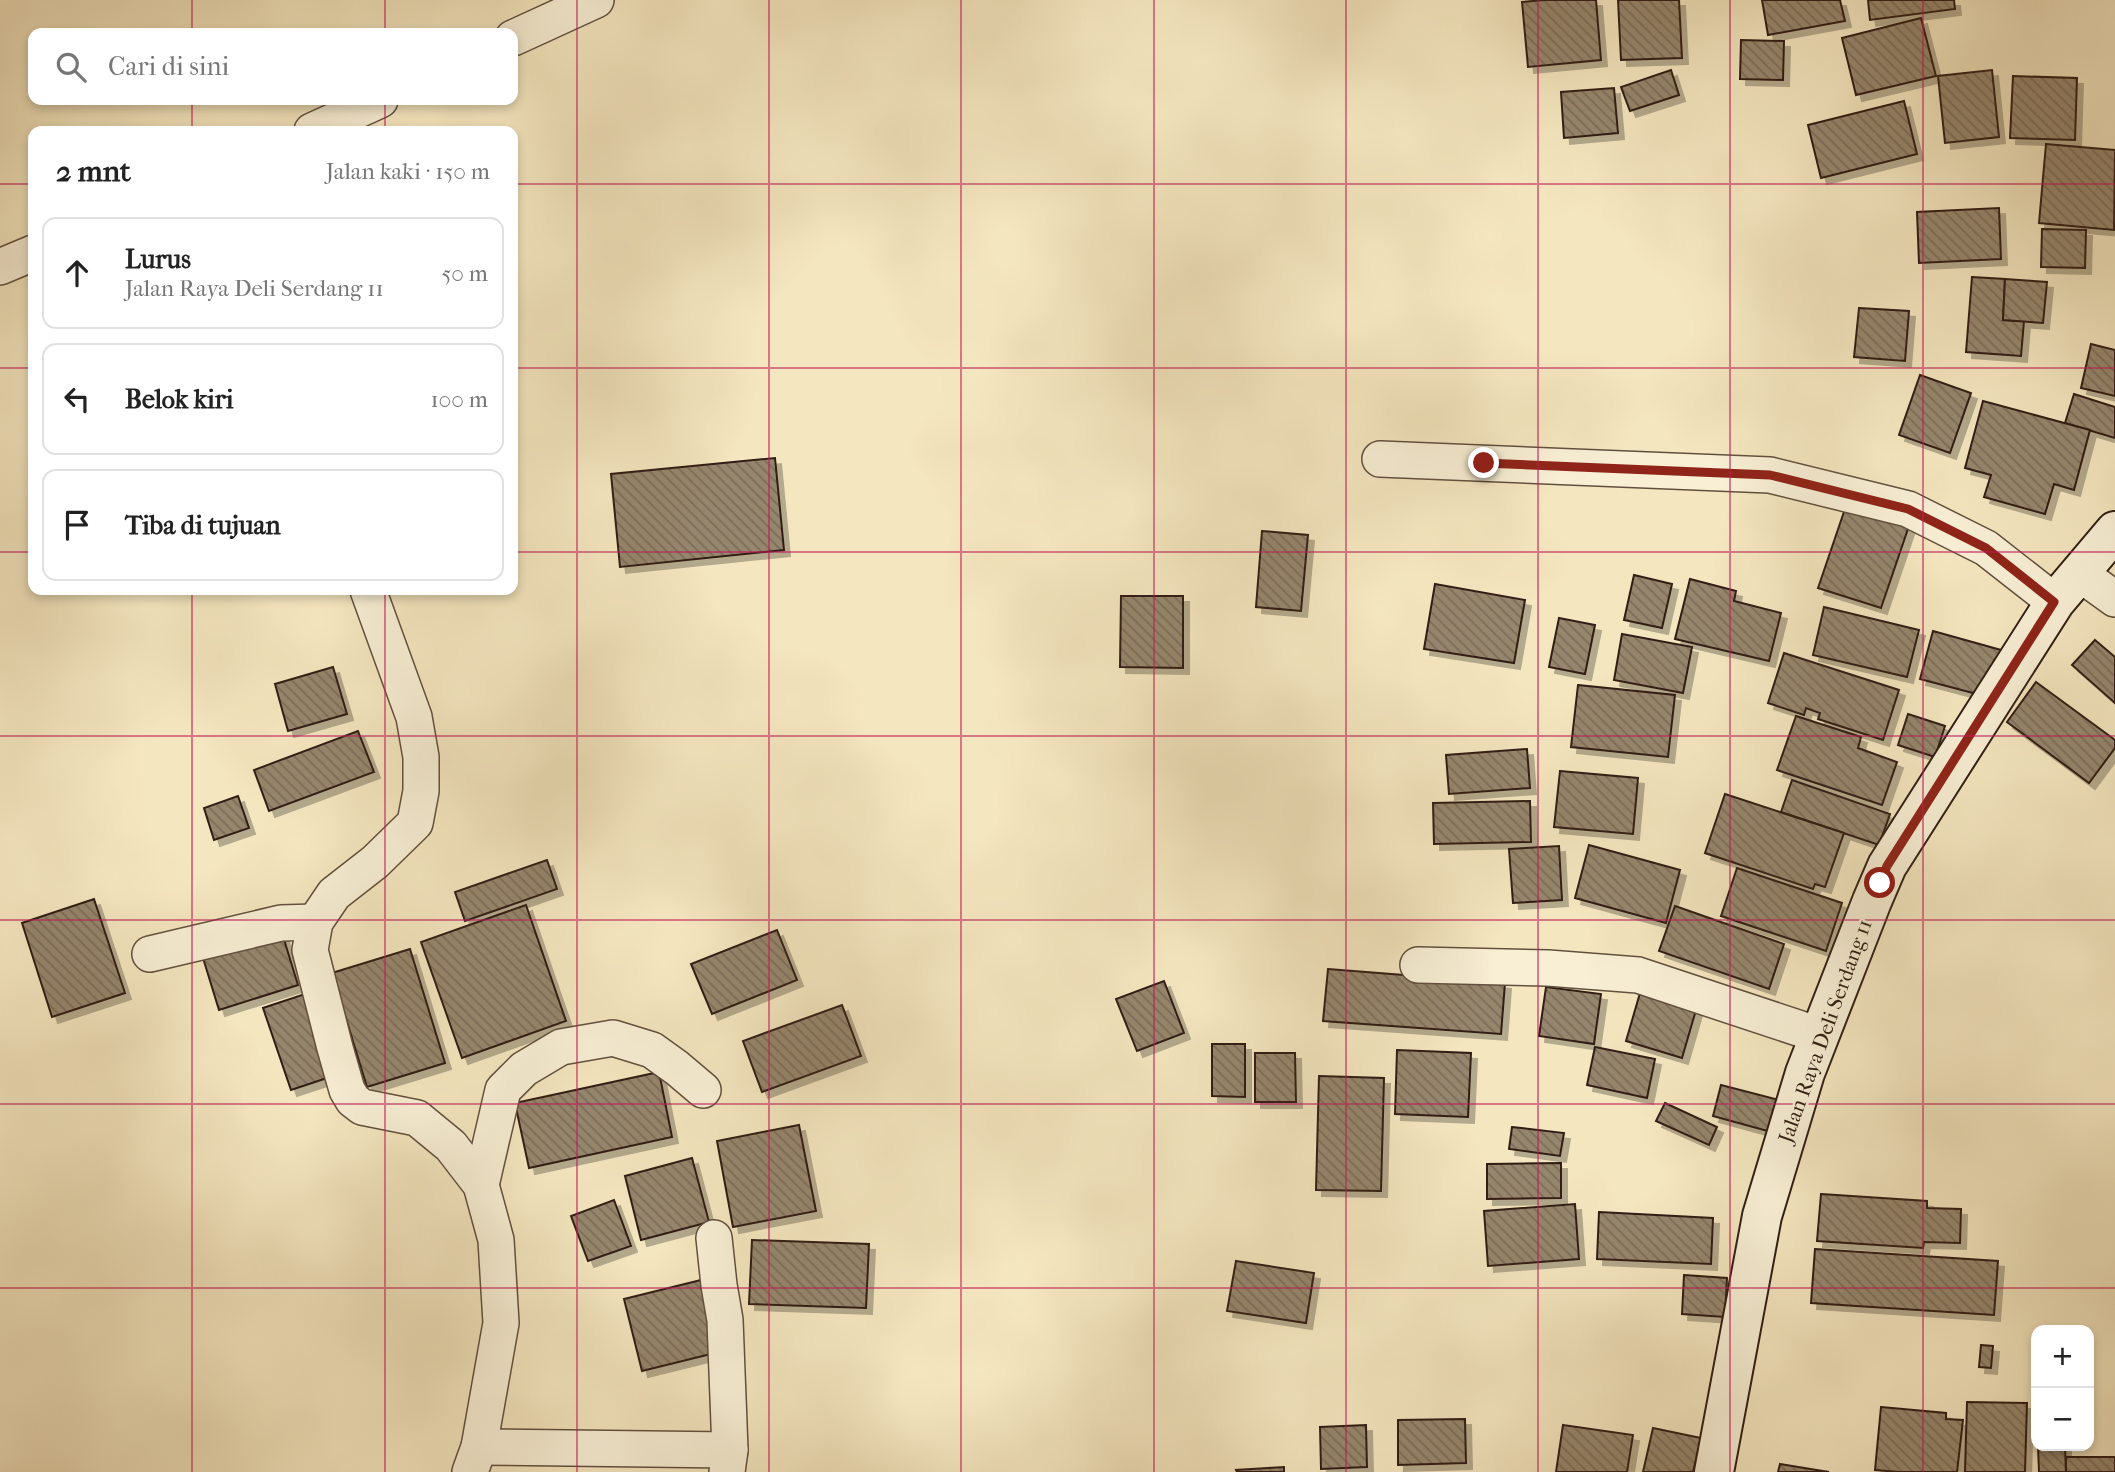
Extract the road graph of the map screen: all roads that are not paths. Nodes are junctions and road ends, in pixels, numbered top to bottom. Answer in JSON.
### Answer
{"nodes":[{"id":1,"x":596,"y":0,"type":"edge"},
{"id":2,"x":518,"y":36,"type":"edge"},
{"id":3,"x":369,"y":105,"type":"edge"},
{"id":4,"x":323,"y":126,"type":"edge"},
{"id":5,"x":28,"y":255,"type":"edge"},
{"id":6,"x":0,"y":267,"type":"edge"},
{"id":7,"x":1380,"y":459,"type":"dead end"},
{"id":8,"x":2115,"y":531,"type":"edge"},
{"id":9,"x":2079,"y":573,"type":"junction"},
{"id":10,"x":370,"y":595,"type":"edge"},
{"id":11,"x":2115,"y":599,"type":"edge"},
{"id":12,"x":2054,"y":602,"type":"junction"},
{"id":13,"x":315,"y":922,"type":"junction"},
{"id":14,"x":150,"y":954,"type":"dead end"},
{"id":15,"x":1418,"y":965,"type":"dead end"},
{"id":16,"x":1819,"y":1035,"type":"junction"},
{"id":17,"x":703,"y":1090,"type":"dead end"},
{"id":18,"x":481,"y":1185,"type":"junction"},
{"id":19,"x":714,"y":1238,"type":"dead end"},
{"id":20,"x":474,"y":1459,"type":"edge"},
{"id":21,"x":728,"y":1461,"type":"edge"},
{"id":22,"x":1714,"y":1472,"type":"edge"}],
"edges":[{"from":1,"to":2,"type":"street"},
{"from":3,"to":4,"type":"street"},
{"from":5,"to":6,"type":"street"},
{"from":7,"to":12,"type":"street"},
{"from":8,"to":9,"type":"street","name":"Jalan Raya Deli Serdang 11"},
{"from":9,"to":11,"type":"street"},
{"from":9,"to":12,"type":"street","name":"Jalan Raya Deli Serdang 11"},
{"from":10,"to":13,"type":"street"},
{"from":12,"to":16,"type":"street","name":"Jalan Raya Deli Serdang 11"},
{"from":13,"to":14,"type":"street"},
{"from":13,"to":18,"type":"street"},
{"from":15,"to":16,"type":"street"},
{"from":16,"to":22,"type":"street","name":"Jalan Raya Deli Serdang 11"},
{"from":17,"to":18,"type":"street"},
{"from":18,"to":20,"type":"street"},
{"from":19,"to":21,"type":"street"},
{"from":20,"to":21,"type":"street"}]}
